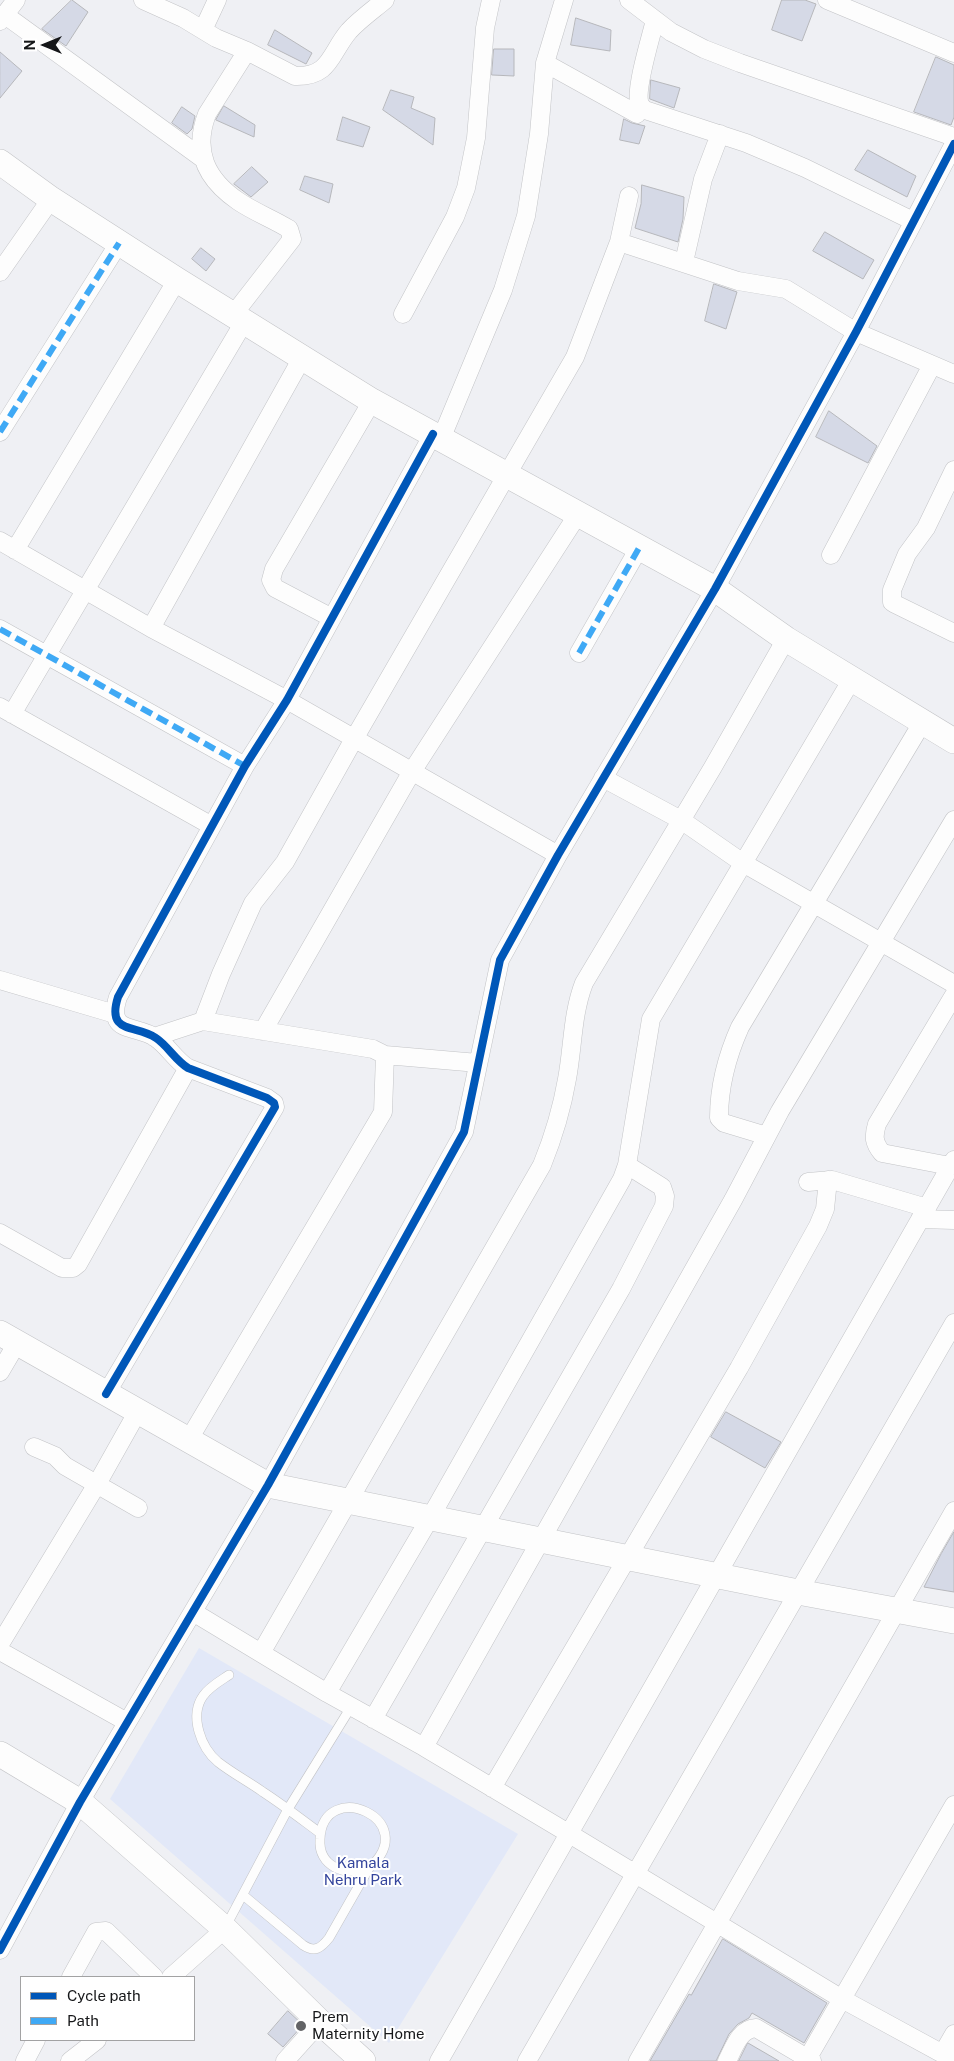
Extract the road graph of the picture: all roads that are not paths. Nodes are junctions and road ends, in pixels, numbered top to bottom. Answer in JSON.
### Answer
{"nodes":[{"id":1,"x":16,"y":0,"type":"edge"},
{"id":2,"x":143,"y":0,"type":"edge"},
{"id":3,"x":217,"y":0,"type":"edge"},
{"id":4,"x":385,"y":0,"type":"edge"},
{"id":5,"x":491,"y":0,"type":"edge"},
{"id":6,"x":629,"y":0,"type":"edge"},
{"id":7,"x":827,"y":0,"type":"edge"},
{"id":8,"x":559,"y":2,"type":"edge"},
{"id":9,"x":2,"y":18,"type":"edge"},
{"id":10,"x":655,"y":20,"type":"junction"},
{"id":11,"x":203,"y":30,"type":"junction"},
{"id":12,"x":247,"y":51,"type":"junction"},
{"id":13,"x":954,"y":53,"type":"edge"},
{"id":14,"x":545,"y":63,"type":"junction"},
{"id":15,"x":637,"y":114,"type":"dead end"},
{"id":16,"x":720,"y":134,"type":"junction"},
{"id":17,"x":954,"y":137,"type":"edge"},
{"id":18,"x":954,"y":144,"type":"edge"},
{"id":19,"x":202,"y":158,"type":"junction"},
{"id":20,"x":0,"y":162,"type":"edge"},
{"id":21,"x":629,"y":196,"type":"dead end"},
{"id":22,"x":50,"y":199,"type":"junction"},
{"id":23,"x":913,"y":222,"type":"junction"},
{"id":24,"x":619,"y":242,"type":"junction"},
{"id":25,"x":119,"y":243,"type":"junction"},
{"id":26,"x":684,"y":262,"type":"junction"},
{"id":27,"x":0,"y":272,"type":"edge"},
{"id":28,"x":176,"y":280,"type":"junction"},
{"id":29,"x":402,"y":314,"type":"dead end"},
{"id":30,"x":239,"y":319,"type":"junction"},
{"id":31,"x":856,"y":332,"type":"junction"},
{"id":32,"x":302,"y":358,"type":"junction"},
{"id":33,"x":932,"y":365,"type":"junction"},
{"id":34,"x":954,"y":374,"type":"edge"},
{"id":35,"x":372,"y":401,"type":"junction"},
{"id":36,"x":0,"y":432,"type":"edge"},
{"id":37,"x":437,"y":437,"type":"junction"},
{"id":38,"x":954,"y":470,"type":"edge"},
{"id":39,"x":507,"y":476,"type":"junction"},
{"id":40,"x":578,"y":514,"type":"junction"},
{"id":41,"x":8,"y":545,"type":"edge"},
{"id":42,"x":639,"y":548,"type":"junction"},
{"id":43,"x":831,"y":555,"type":"dead end"},
{"id":44,"x":715,"y":589,"type":"junction"},
{"id":45,"x":85,"y":590,"type":"junction"},
{"id":46,"x":332,"y":618,"type":"junction"},
{"id":47,"x":151,"y":628,"type":"junction"},
{"id":48,"x":0,"y":629,"type":"edge"},
{"id":49,"x":954,"y":633,"type":"edge"},
{"id":50,"x":786,"y":639,"type":"junction"},
{"id":51,"x":579,"y":653,"type":"dead end"},
{"id":52,"x":46,"y":655,"type":"junction"},
{"id":53,"x":852,"y":679,"type":"junction"},
{"id":54,"x":287,"y":700,"type":"junction"},
{"id":55,"x":6,"y":711,"type":"edge"},
{"id":56,"x":922,"y":723,"type":"junction"},
{"id":57,"x":354,"y":739,"type":"junction"},
{"id":58,"x":954,"y":741,"type":"edge"},
{"id":59,"x":245,"y":766,"type":"junction"},
{"id":60,"x":411,"y":773,"type":"junction"},
{"id":61,"x":603,"y":778,"type":"junction"},
{"id":62,"x":681,"y":820,"type":"junction"},
{"id":63,"x":954,"y":820,"type":"edge"},
{"id":64,"x":212,"y":826,"type":"junction"},
{"id":65,"x":558,"y":855,"type":"junction"},
{"id":66,"x":744,"y":863,"type":"junction"},
{"id":67,"x":815,"y":903,"type":"junction"},
{"id":68,"x":881,"y":943,"type":"junction"},
{"id":69,"x":0,"y":980,"type":"edge"},
{"id":70,"x":954,"y":984,"type":"edge"},
{"id":71,"x":954,"y":995,"type":"edge"},
{"id":72,"x":115,"y":1014,"type":"junction"},
{"id":73,"x":204,"y":1021,"type":"junction"},
{"id":74,"x":263,"y":1031,"type":"junction"},
{"id":75,"x":154,"y":1037,"type":"junction"},
{"id":76,"x":385,"y":1055,"type":"junction"},
{"id":77,"x":478,"y":1063,"type":"junction"},
{"id":78,"x":188,"y":1068,"type":"junction"},
{"id":79,"x":767,"y":1136,"type":"junction"},
{"id":80,"x":952,"y":1163,"type":"edge"},
{"id":81,"x":627,"y":1165,"type":"junction"},
{"id":82,"x":828,"y":1180,"type":"junction"},
{"id":83,"x":808,"y":1182,"type":"dead end"},
{"id":84,"x":924,"y":1213,"type":"junction"},
{"id":85,"x":954,"y":1220,"type":"edge"},
{"id":86,"x":0,"y":1233,"type":"edge"},
{"id":87,"x":954,"y":1323,"type":"edge"},
{"id":88,"x":9,"y":1338,"type":"edge"},
{"id":89,"x":0,"y":1372,"type":"edge"},
{"id":90,"x":106,"y":1394,"type":"junction"},
{"id":91,"x":138,"y":1411,"type":"junction"},
{"id":92,"x":188,"y":1441,"type":"junction"},
{"id":93,"x":34,"y":1447,"type":"dead end"},
{"id":94,"x":97,"y":1484,"type":"junction"},
{"id":95,"x":268,"y":1485,"type":"junction"},
{"id":96,"x":348,"y":1501,"type":"junction"},
{"id":97,"x":138,"y":1508,"type":"dead end"},
{"id":98,"x":954,"y":1511,"type":"edge"},
{"id":99,"x":430,"y":1518,"type":"junction"},
{"id":100,"x":484,"y":1528,"type":"junction"},
{"id":101,"x":541,"y":1539,"type":"junction"},
{"id":102,"x":626,"y":1556,"type":"junction"},
{"id":103,"x":717,"y":1575,"type":"junction"},
{"id":104,"x":798,"y":1592,"type":"junction"},
{"id":105,"x":898,"y":1610,"type":"junction"},
{"id":106,"x":193,"y":1612,"type":"junction"},
{"id":107,"x":954,"y":1622,"type":"edge"},
{"id":108,"x":0,"y":1644,"type":"edge"},
{"id":109,"x":0,"y":1651,"type":"edge"},
{"id":110,"x":261,"y":1653,"type":"junction"},
{"id":111,"x":229,"y":1674,"type":"dead end"},
{"id":112,"x":327,"y":1693,"type":"junction"},
{"id":113,"x":352,"y":1707,"type":"junction"},
{"id":114,"x":373,"y":1719,"type":"junction"},
{"id":115,"x":127,"y":1722,"type":"junction"},
{"id":116,"x":424,"y":1747,"type":"junction"},
{"id":117,"x":0,"y":1754,"type":"edge"},
{"id":118,"x":492,"y":1788,"type":"junction"},
{"id":119,"x":80,"y":1802,"type":"junction"},
{"id":120,"x":954,"y":1805,"type":"edge"},
{"id":121,"x":288,"y":1809,"type":"junction"},
{"id":122,"x":320,"y":1833,"type":"junction"},
{"id":123,"x":568,"y":1833,"type":"junction"},
{"id":124,"x":369,"y":1868,"type":"junction"},
{"id":125,"x":636,"y":1874,"type":"junction"},
{"id":126,"x":243,"y":1895,"type":"junction"},
{"id":127,"x":717,"y":1923,"type":"junction"},
{"id":128,"x":225,"y":1929,"type":"junction"},
{"id":129,"x":0,"y":1950,"type":"edge"},
{"id":130,"x":72,"y":1976,"type":"edge"},
{"id":131,"x":153,"y":1976,"type":"edge"},
{"id":132,"x":172,"y":1976,"type":"edge"},
{"id":133,"x":842,"y":1999,"type":"junction"},
{"id":134,"x":320,"y":2022,"type":"junction"},
{"id":135,"x":954,"y":2034,"type":"edge"},
{"id":136,"x":35,"y":2041,"type":"edge"},
{"id":137,"x":95,"y":2041,"type":"edge"},
{"id":138,"x":948,"y":2056,"type":"edge"},
{"id":139,"x":809,"y":2060,"type":"edge"},
{"id":140,"x":25,"y":2061,"type":"edge"},
{"id":141,"x":70,"y":2061,"type":"edge"},
{"id":142,"x":285,"y":2061,"type":"edge"},
{"id":143,"x":363,"y":2061,"type":"edge"},
{"id":144,"x":439,"y":2061,"type":"edge"},
{"id":145,"x":527,"y":2061,"type":"edge"},
{"id":146,"x":638,"y":2061,"type":"edge"},
{"id":147,"x":727,"y":2061,"type":"edge"}],
"edges":[{"from":1,"to":9,"type":"street"},
{"from":2,"to":11,"type":"street"},
{"from":3,"to":11,"type":"street"},
{"from":4,"to":12,"type":"street"},
{"from":5,"to":29,"type":"street"},
{"from":6,"to":10,"type":"street"},
{"from":7,"to":13,"type":"street"},
{"from":8,"to":14,"type":"street"},
{"from":9,"to":19,"type":"street"},
{"from":10,"to":16,"type":"street"},
{"from":10,"to":17,"type":"street"},
{"from":11,"to":12,"type":"street"},
{"from":12,"to":19,"type":"street"},
{"from":14,"to":15,"type":"street"},
{"from":14,"to":37,"type":"street"},
{"from":16,"to":23,"type":"street"},
{"from":16,"to":26,"type":"street"},
{"from":18,"to":23,"type":"street"},
{"from":19,"to":30,"type":"street"},
{"from":20,"to":22,"type":"street"},
{"from":21,"to":24,"type":"street"},
{"from":22,"to":25,"type":"street"},
{"from":22,"to":27,"type":"street"},
{"from":23,"to":31,"type":"street"},
{"from":24,"to":26,"type":"street"},
{"from":24,"to":39,"type":"street"},
{"from":25,"to":28,"type":"street"},
{"from":25,"to":36,"type":"street"},
{"from":26,"to":31,"type":"street"},
{"from":28,"to":30,"type":"street"},
{"from":28,"to":41,"type":"street"},
{"from":30,"to":32,"type":"street"},
{"from":30,"to":45,"type":"street"},
{"from":31,"to":33,"type":"street"},
{"from":31,"to":44,"type":"street"},
{"from":32,"to":35,"type":"street"},
{"from":32,"to":47,"type":"street"},
{"from":33,"to":34,"type":"street"},
{"from":33,"to":43,"type":"street"},
{"from":35,"to":37,"type":"street"},
{"from":35,"to":46,"type":"street"},
{"from":37,"to":39,"type":"street"},
{"from":37,"to":46,"type":"street"},
{"from":38,"to":49,"type":"street"},
{"from":39,"to":40,"type":"street"},
{"from":39,"to":57,"type":"street"},
{"from":40,"to":42,"type":"street"},
{"from":40,"to":60,"type":"street"},
{"from":41,"to":45,"type":"street"},
{"from":42,"to":44,"type":"street"},
{"from":42,"to":51,"type":"street"},
{"from":44,"to":50,"type":"street"},
{"from":44,"to":61,"type":"street"},
{"from":45,"to":47,"type":"street"},
{"from":45,"to":52,"type":"street"},
{"from":46,"to":54,"type":"street"},
{"from":47,"to":54,"type":"street"},
{"from":48,"to":52,"type":"street"},
{"from":50,"to":53,"type":"street"},
{"from":50,"to":62,"type":"street"},
{"from":52,"to":55,"type":"street"},
{"from":52,"to":59,"type":"street"},
{"from":53,"to":56,"type":"street"},
{"from":53,"to":66,"type":"street"},
{"from":54,"to":57,"type":"street"},
{"from":54,"to":59,"type":"street"},
{"from":55,"to":64,"type":"street"},
{"from":56,"to":58,"type":"street"},
{"from":56,"to":67,"type":"street"},
{"from":57,"to":60,"type":"street"},
{"from":57,"to":73,"type":"street"},
{"from":59,"to":64,"type":"street"},
{"from":60,"to":65,"type":"street"},
{"from":60,"to":74,"type":"street"},
{"from":61,"to":62,"type":"street"},
{"from":61,"to":65,"type":"street"},
{"from":62,"to":66,"type":"street"},
{"from":62,"to":96,"type":"street"},
{"from":63,"to":68,"type":"street"},
{"from":64,"to":72,"type":"street"},
{"from":65,"to":77,"type":"street"},
{"from":66,"to":67,"type":"street"},
{"from":66,"to":81,"type":"street"},
{"from":67,"to":68,"type":"street"},
{"from":67,"to":79,"type":"street"},
{"from":68,"to":70,"type":"street"},
{"from":68,"to":79,"type":"street"},
{"from":69,"to":72,"type":"street"},
{"from":71,"to":80,"type":"street"},
{"from":72,"to":75,"type":"street"},
{"from":73,"to":74,"type":"street"},
{"from":73,"to":75,"type":"street"},
{"from":74,"to":76,"type":"street"},
{"from":75,"to":78,"type":"street"},
{"from":76,"to":77,"type":"street"},
{"from":76,"to":92,"type":"street"},
{"from":77,"to":95,"type":"street"},
{"from":78,"to":86,"type":"street"},
{"from":78,"to":90,"type":"street"},
{"from":79,"to":101,"type":"street"},
{"from":80,"to":84,"type":"street"},
{"from":81,"to":99,"type":"street"},
{"from":81,"to":100,"type":"street"},
{"from":82,"to":83,"type":"street"},
{"from":82,"to":84,"type":"street"},
{"from":82,"to":102,"type":"street"},
{"from":84,"to":85,"type":"street"},
{"from":84,"to":103,"type":"street"},
{"from":87,"to":104,"type":"street"},
{"from":88,"to":89,"type":"street"},
{"from":88,"to":90,"type":"street"},
{"from":90,"to":91,"type":"street"},
{"from":91,"to":92,"type":"street"},
{"from":91,"to":94,"type":"street"},
{"from":92,"to":95,"type":"street"},
{"from":93,"to":94,"type":"street"},
{"from":94,"to":97,"type":"street"},
{"from":94,"to":108,"type":"street"},
{"from":95,"to":96,"type":"street"},
{"from":95,"to":106,"type":"street"},
{"from":96,"to":99,"type":"street"},
{"from":96,"to":110,"type":"street"},
{"from":98,"to":105,"type":"street"},
{"from":99,"to":100,"type":"street"},
{"from":99,"to":112,"type":"street"},
{"from":100,"to":101,"type":"street"},
{"from":100,"to":114,"type":"street"},
{"from":101,"to":102,"type":"street"},
{"from":101,"to":116,"type":"street"},
{"from":102,"to":103,"type":"street"},
{"from":102,"to":118,"type":"street"},
{"from":103,"to":104,"type":"street"},
{"from":103,"to":123,"type":"street"},
{"from":104,"to":105,"type":"street"},
{"from":104,"to":125,"type":"street"},
{"from":105,"to":107,"type":"street"},
{"from":105,"to":127,"type":"street"},
{"from":106,"to":110,"type":"street"},
{"from":106,"to":115,"type":"street"},
{"from":109,"to":115,"type":"street"},
{"from":110,"to":112,"type":"street"},
{"from":111,"to":121,"type":"lane"},
{"from":112,"to":113,"type":"street"},
{"from":113,"to":114,"type":"street"},
{"from":113,"to":121,"type":"lane"},
{"from":114,"to":116,"type":"street"},
{"from":115,"to":119,"type":"street"},
{"from":116,"to":118,"type":"street"},
{"from":117,"to":119,"type":"street"},
{"from":118,"to":123,"type":"street"},
{"from":119,"to":128,"type":"street"},
{"from":119,"to":129,"type":"street"},
{"from":120,"to":133,"type":"street"},
{"from":121,"to":122,"type":"lane"},
{"from":121,"to":126,"type":"lane"},
{"from":122,"to":124,"type":"lane"},
{"from":122,"to":124,"type":"lane"},
{"from":123,"to":125,"type":"street"},
{"from":123,"to":144,"type":"street"},
{"from":124,"to":126,"type":"lane"},
{"from":125,"to":127,"type":"street"},
{"from":125,"to":145,"type":"street"},
{"from":126,"to":128,"type":"lane"},
{"from":127,"to":133,"type":"street"},
{"from":127,"to":146,"type":"street"},
{"from":128,"to":132,"type":"street"},
{"from":128,"to":134,"type":"street"},
{"from":130,"to":131,"type":"street"},
{"from":133,"to":138,"type":"street"},
{"from":133,"to":139,"type":"street"},
{"from":134,"to":142,"type":"street"},
{"from":134,"to":143,"type":"street"},
{"from":135,"to":138,"type":"street"},
{"from":136,"to":140,"type":"street"},
{"from":137,"to":141,"type":"street"},
{"from":139,"to":147,"type":"street"}]}
